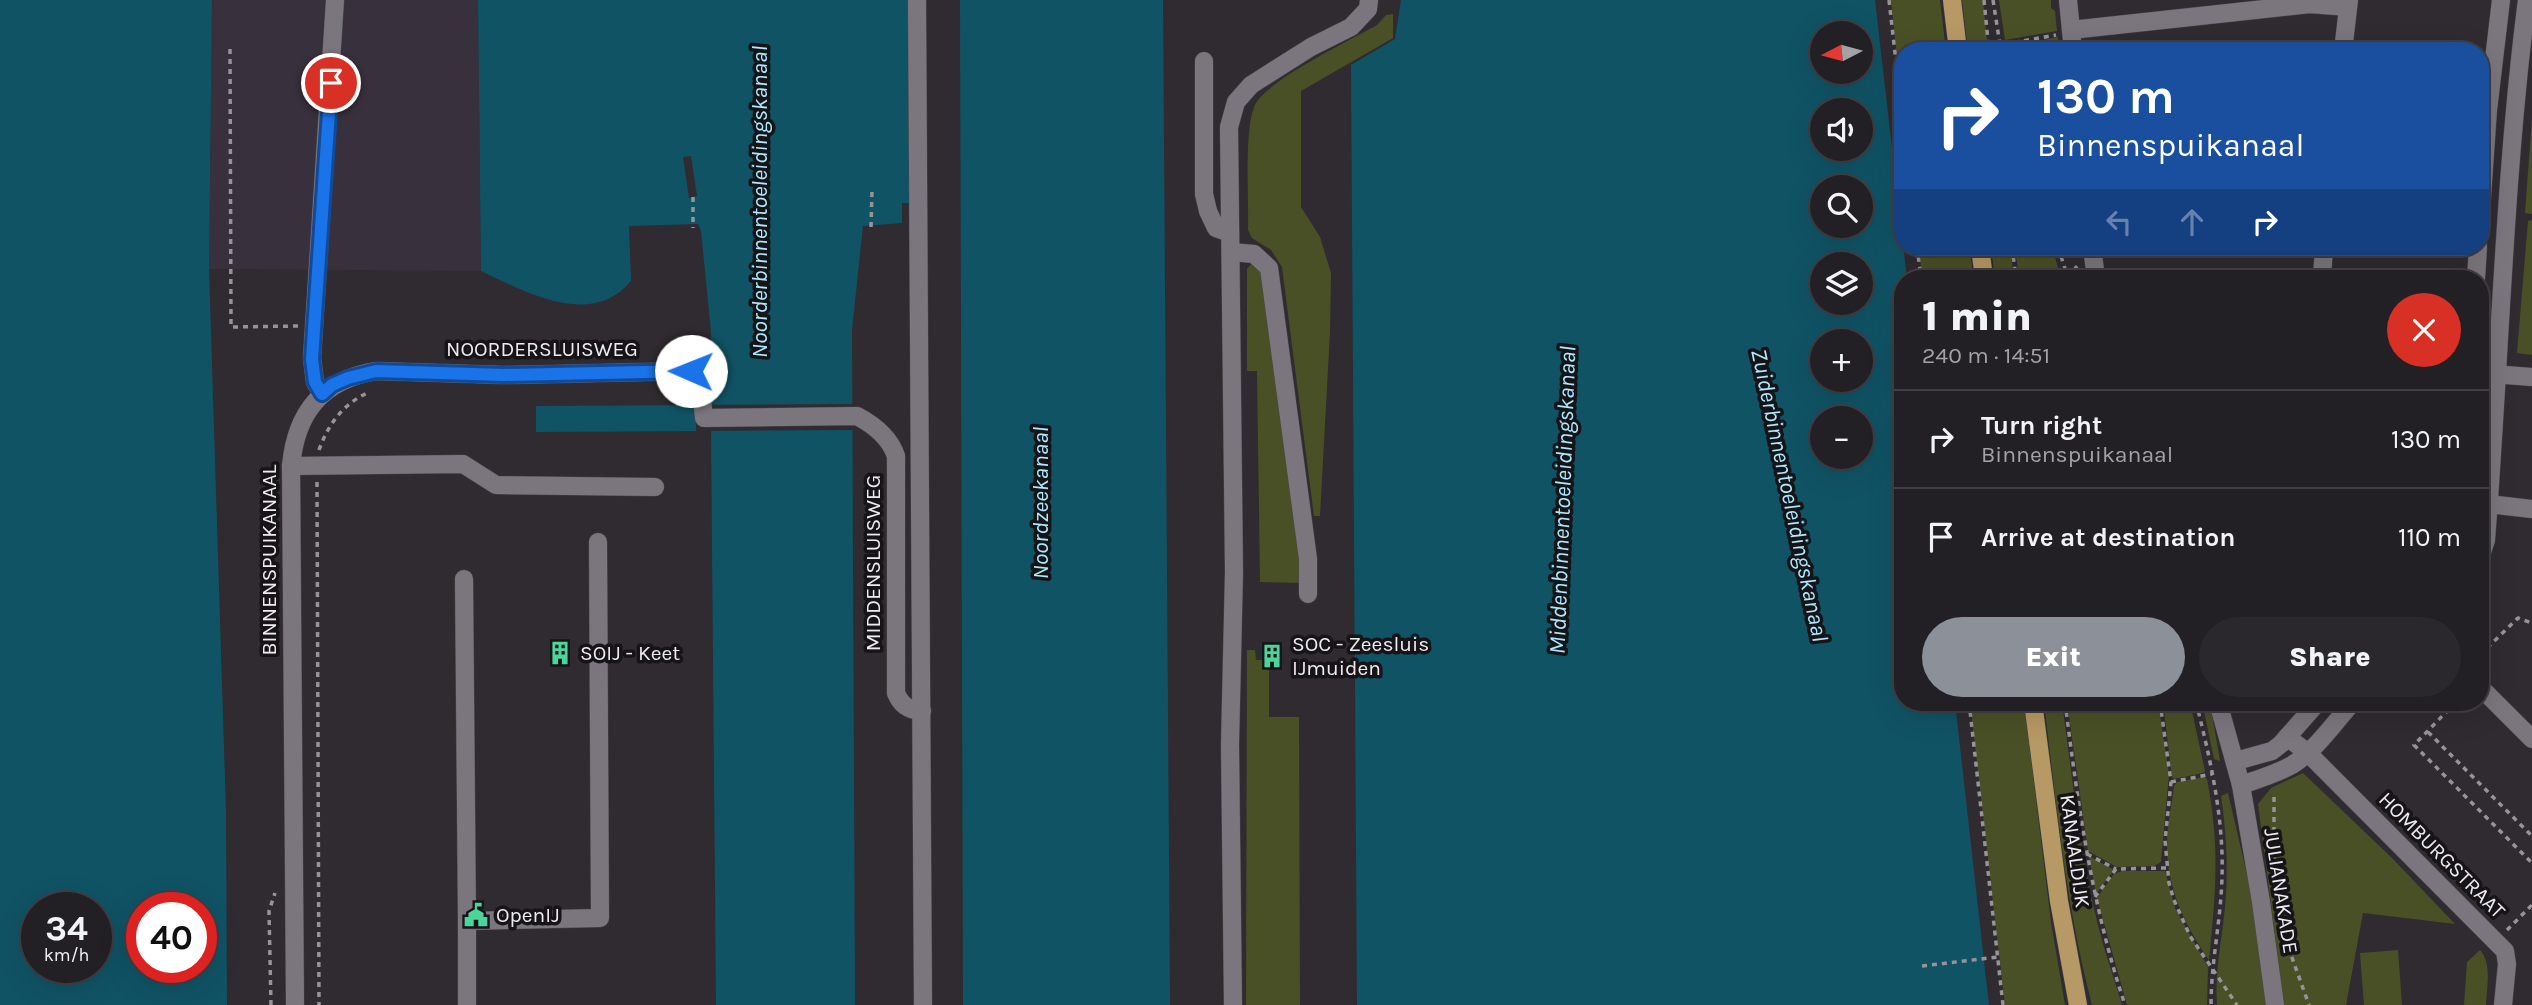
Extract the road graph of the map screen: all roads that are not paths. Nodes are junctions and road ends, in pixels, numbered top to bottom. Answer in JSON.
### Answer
{"nodes":[{"id":1,"x":335,"y":0,"type":"edge"},
{"id":2,"x":918,"y":0,"type":"edge"},
{"id":3,"x":1369,"y":0,"type":"edge"},
{"id":4,"x":1952,"y":0,"type":"edge"},
{"id":5,"x":2067,"y":0,"type":"edge"},
{"id":6,"x":2501,"y":0,"type":"edge"},
{"id":7,"x":2527,"y":0,"type":"edge"},
{"id":8,"x":2349,"y":4,"type":"edge"},
{"id":9,"x":2071,"y":30,"type":"junction"},
{"id":10,"x":1957,"y":42,"type":"edge"},
{"id":11,"x":2072,"y":42,"type":"edge"},
{"id":12,"x":2344,"y":42,"type":"edge"},
{"id":13,"x":1205,"y":61,"type":"dead end"},
{"id":14,"x":2489,"y":102,"type":"edge"},
{"id":15,"x":2507,"y":203,"type":"junction"},
{"id":16,"x":2489,"y":205,"type":"edge"},
{"id":17,"x":1230,"y":233,"type":"junction"},
{"id":18,"x":1231,"y":252,"type":"junction"},
{"id":19,"x":2489,"y":373,"type":"edge"},
{"id":20,"x":2532,"y":377,"type":"edge"},
{"id":21,"x":322,"y":394,"type":"junction"},
{"id":22,"x":857,"y":416,"type":"joint"},
{"id":23,"x":291,"y":466,"type":"junction"},
{"id":24,"x":655,"y":487,"type":"dead end"},
{"id":25,"x":2489,"y":505,"type":"edge"},
{"id":26,"x":2532,"y":509,"type":"edge"},
{"id":27,"x":598,"y":542,"type":"dead end"},
{"id":28,"x":464,"y":579,"type":"dead end"},
{"id":29,"x":1308,"y":594,"type":"dead end"},
{"id":30,"x":2489,"y":696,"type":"edge"},
{"id":31,"x":922,"y":711,"type":"junction"},
{"id":32,"x":2034,"y":711,"type":"edge"},
{"id":33,"x":2221,"y":711,"type":"edge"},
{"id":34,"x":2310,"y":711,"type":"edge"},
{"id":35,"x":2345,"y":711,"type":"edge"},
{"id":36,"x":2287,"y":737,"type":"junction"},
{"id":37,"x":2532,"y":739,"type":"edge"},
{"id":38,"x":2308,"y":753,"type":"junction"},
{"id":39,"x":2236,"y":761,"type":"junction"},
{"id":40,"x":2241,"y":785,"type":"junction"},
{"id":41,"x":467,"y":921,"type":"junction"},
{"id":42,"x":295,"y":1005,"type":"edge"},
{"id":43,"x":467,"y":1005,"type":"edge"},
{"id":44,"x":923,"y":1005,"type":"edge"},
{"id":45,"x":1233,"y":1005,"type":"edge"},
{"id":46,"x":2078,"y":1005,"type":"edge"},
{"id":47,"x":2274,"y":1005,"type":"edge"},
{"id":48,"x":2502,"y":1005,"type":"edge"}],
"edges":[{"from":1,"to":21,"type":"street"},
{"from":2,"to":31,"type":"street"},
{"from":3,"to":17,"type":"street"},
{"from":4,"to":10,"type":"main road"},
{"from":5,"to":9,"type":"street"},
{"from":6,"to":14,"type":"street"},
{"from":7,"to":15,"type":"street"},
{"from":8,"to":9,"type":"street"},
{"from":8,"to":12,"type":"street"},
{"from":9,"to":11,"type":"street"},
{"from":13,"to":17,"type":"street"},
{"from":15,"to":16,"type":"street"},
{"from":15,"to":19,"type":"street"},
{"from":17,"to":18,"type":"street"},
{"from":18,"to":29,"type":"street"},
{"from":18,"to":45,"type":"street"},
{"from":19,"to":20,"type":"street"},
{"from":21,"to":22,"type":"street","name":"NOORDERSLUISWEG"},
{"from":21,"to":23,"type":"street","name":"BINNENSPUIKANAAL"},
{"from":22,"to":31,"type":"street","name":"MIDDENSLUISWEG"},
{"from":23,"to":24,"type":"street"},
{"from":23,"to":42,"type":"street","name":"BINNENSPUIKANAAL"},
{"from":25,"to":26,"type":"street"},
{"from":27,"to":41,"type":"street"},
{"from":28,"to":41,"type":"street"},
{"from":30,"to":37,"type":"street"},
{"from":31,"to":44,"type":"street"},
{"from":32,"to":46,"type":"main road","name":"KANAALDIJK"},
{"from":33,"to":39,"type":"street","name":"JULIANAKADE"},
{"from":34,"to":36,"type":"street"},
{"from":35,"to":38,"type":"street"},
{"from":36,"to":38,"type":"street","name":"HOMBURGSTRAAT"},
{"from":36,"to":39,"type":"street"},
{"from":38,"to":40,"type":"street"},
{"from":38,"to":48,"type":"street","name":"HOMBURGSTRAAT"},
{"from":39,"to":40,"type":"street","name":"JULIANAKADE"},
{"from":40,"to":47,"type":"street","name":"JULIANAKADE"},
{"from":41,"to":43,"type":"street"}]}
